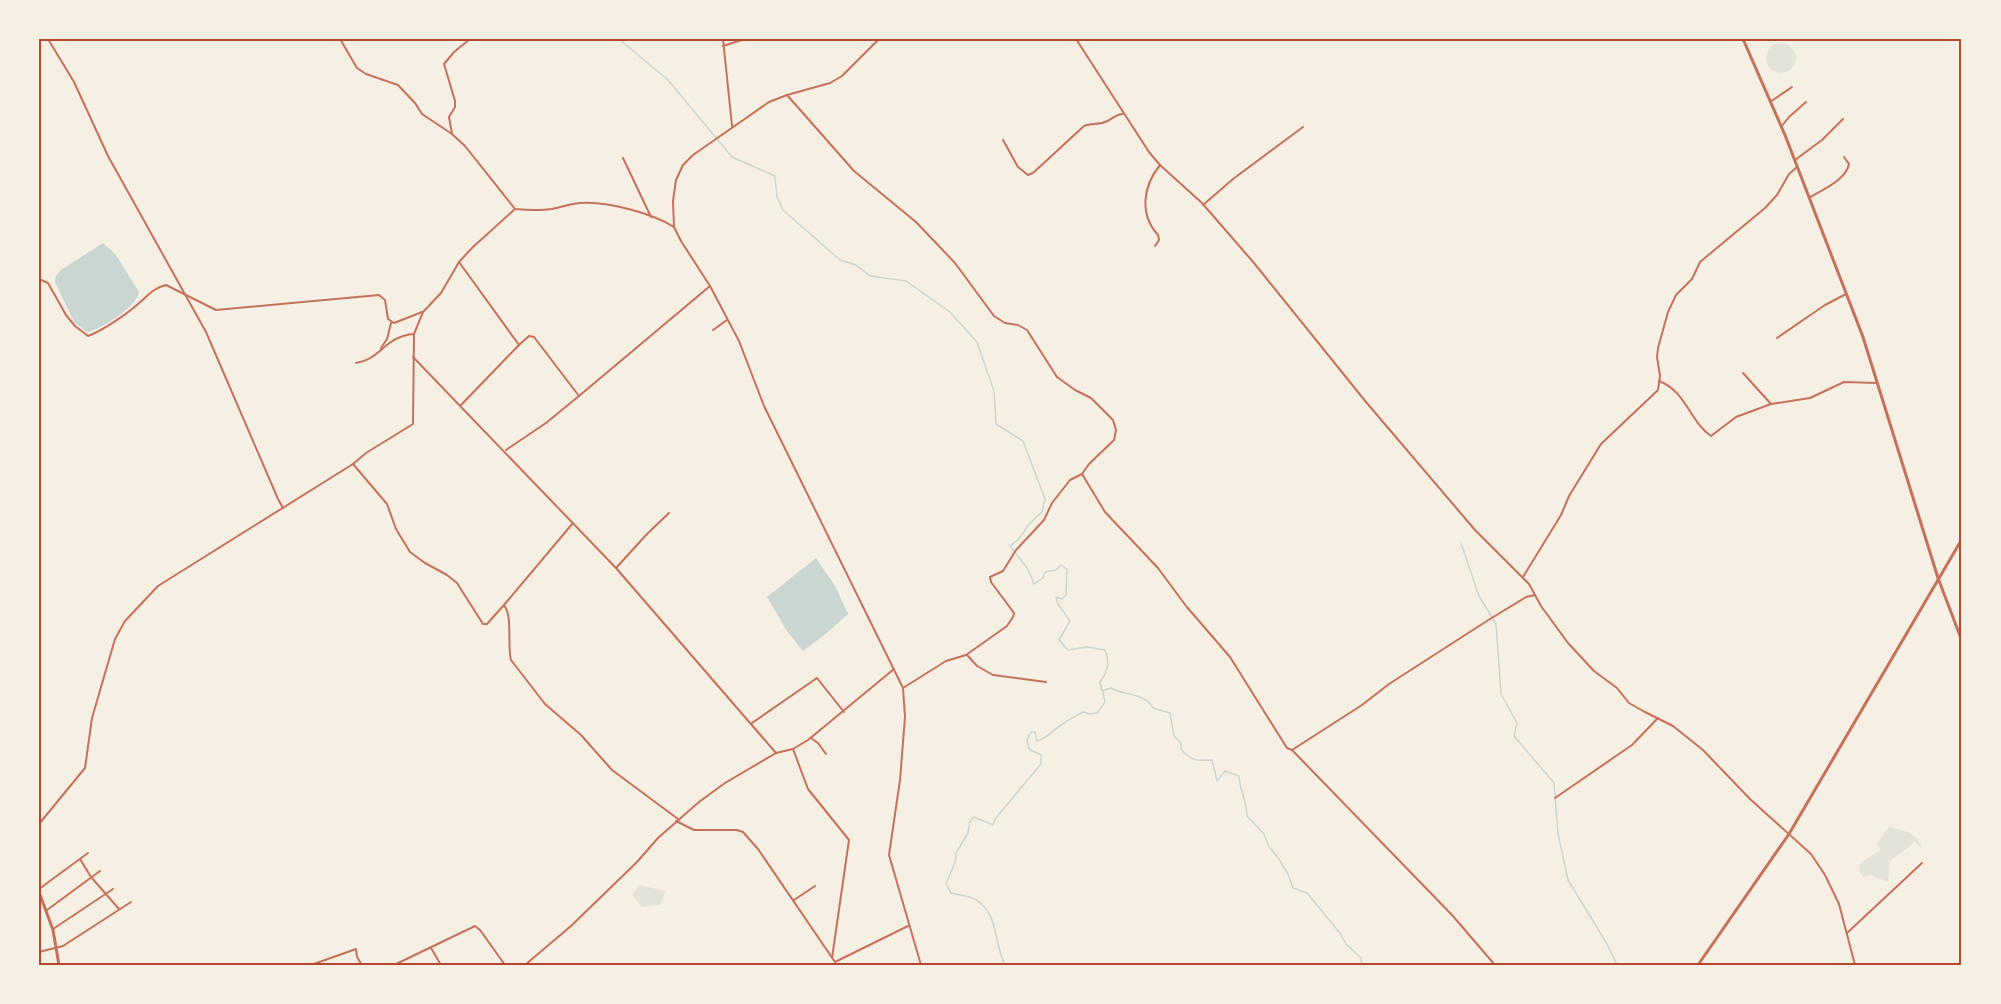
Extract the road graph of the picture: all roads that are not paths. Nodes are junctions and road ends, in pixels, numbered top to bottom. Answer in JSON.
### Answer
{"nodes":[{"id":1,"x":48,"y":39,"type":"edge"},
{"id":2,"x":340,"y":39,"type":"edge"},
{"id":3,"x":470,"y":39,"type":"edge"},
{"id":4,"x":723,"y":39,"type":"edge"},
{"id":5,"x":745,"y":39,"type":"edge"},
{"id":6,"x":879,"y":39,"type":"edge"},
{"id":7,"x":1076,"y":39,"type":"edge"},
{"id":8,"x":1743,"y":39,"type":"edge"},
{"id":9,"x":723,"y":46,"type":"junction"},
{"id":10,"x":1792,"y":87,"type":"dead end"},
{"id":11,"x":787,"y":95,"type":"junction"},
{"id":12,"x":1770,"y":102,"type":"junction"},
{"id":13,"x":1806,"y":102,"type":"dead end"},
{"id":14,"x":1123,"y":114,"type":"junction"},
{"id":15,"x":1843,"y":119,"type":"dead end"},
{"id":16,"x":732,"y":126,"type":"junction"},
{"id":17,"x":1303,"y":127,"type":"dead end"},
{"id":18,"x":1781,"y":127,"type":"junction"},
{"id":19,"x":452,"y":134,"type":"junction"},
{"id":20,"x":1003,"y":140,"type":"dead end"},
{"id":21,"x":1844,"y":157,"type":"dead end"},
{"id":22,"x":623,"y":158,"type":"dead end"},
{"id":23,"x":1794,"y":160,"type":"junction"},
{"id":24,"x":1160,"y":165,"type":"junction"},
{"id":25,"x":1797,"y":167,"type":"junction"},
{"id":26,"x":1809,"y":198,"type":"junction"},
{"id":27,"x":1203,"y":205,"type":"junction"},
{"id":28,"x":514,"y":209,"type":"junction"},
{"id":29,"x":651,"y":217,"type":"junction"},
{"id":30,"x":674,"y":227,"type":"junction"},
{"id":31,"x":1155,"y":246,"type":"dead end"},
{"id":32,"x":459,"y":262,"type":"junction"},
{"id":33,"x":39,"y":279,"type":"edge"},
{"id":34,"x":710,"y":286,"type":"junction"},
{"id":35,"x":184,"y":293,"type":"junction"},
{"id":36,"x":1846,"y":294,"type":"junction"},
{"id":37,"x":423,"y":312,"type":"junction"},
{"id":38,"x":727,"y":320,"type":"junction"},
{"id":39,"x":391,"y":322,"type":"junction"},
{"id":40,"x":713,"y":330,"type":"dead end"},
{"id":41,"x":414,"y":334,"type":"junction"},
{"id":42,"x":1777,"y":339,"type":"dead end"},
{"id":43,"x":519,"y":345,"type":"junction"},
{"id":44,"x":378,"y":353,"type":"junction"},
{"id":45,"x":413,"y":357,"type":"junction"},
{"id":46,"x":364,"y":362,"type":"junction"},
{"id":47,"x":356,"y":363,"type":"dead end"},
{"id":48,"x":361,"y":366,"type":"dead end"},
{"id":49,"x":1743,"y":373,"type":"dead end"},
{"id":50,"x":1659,"y":381,"type":"junction"},
{"id":51,"x":1877,"y":383,"type":"junction"},
{"id":52,"x":579,"y":396,"type":"junction"},
{"id":53,"x":1772,"y":404,"type":"junction"},
{"id":54,"x":461,"y":405,"type":"junction"},
{"id":55,"x":505,"y":451,"type":"junction"},
{"id":56,"x":353,"y":464,"type":"junction"},
{"id":57,"x":1082,"y":474,"type":"junction"},
{"id":58,"x":284,"y":508,"type":"junction"},
{"id":59,"x":669,"y":513,"type":"dead end"},
{"id":60,"x":573,"y":523,"type":"junction"},
{"id":61,"x":1962,"y":539,"type":"edge"},
{"id":62,"x":616,"y":568,"type":"junction"},
{"id":63,"x":1522,"y":577,"type":"junction"},
{"id":64,"x":1938,"y":578,"type":"junction"},
{"id":65,"x":1535,"y":595,"type":"junction"},
{"id":66,"x":504,"y":605,"type":"junction"},
{"id":67,"x":1962,"y":641,"type":"edge"},
{"id":68,"x":966,"y":655,"type":"junction"},
{"id":69,"x":894,"y":669,"type":"junction"},
{"id":70,"x":1046,"y":682,"type":"dead end"},
{"id":71,"x":903,"y":688,"type":"junction"},
{"id":72,"x":844,"y":712,"type":"junction"},
{"id":73,"x":1658,"y":718,"type":"junction"},
{"id":74,"x":752,"y":723,"type":"junction"},
{"id":75,"x":811,"y":738,"type":"junction"},
{"id":76,"x":793,"y":749,"type":"junction"},
{"id":77,"x":1292,"y":750,"type":"junction"},
{"id":78,"x":776,"y":753,"type":"junction"},
{"id":79,"x":826,"y":754,"type":"dead end"},
{"id":80,"x":1555,"y":798,"type":"dead end"},
{"id":81,"x":677,"y":820,"type":"junction"},
{"id":82,"x":39,"y":824,"type":"edge"},
{"id":83,"x":1789,"y":834,"type":"junction"},
{"id":84,"x":88,"y":853,"type":"dead end"},
{"id":85,"x":80,"y":859,"type":"junction"},
{"id":86,"x":1922,"y":863,"type":"dead end"},
{"id":87,"x":100,"y":871,"type":"dead end"},
{"id":88,"x":91,"y":877,"type":"junction"},
{"id":89,"x":815,"y":886,"type":"dead end"},
{"id":90,"x":113,"y":889,"type":"dead end"},
{"id":91,"x":39,"y":891,"type":"edge"},
{"id":92,"x":105,"y":893,"type":"junction"},
{"id":93,"x":794,"y":900,"type":"junction"},
{"id":94,"x":131,"y":902,"type":"dead end"},
{"id":95,"x":46,"y":910,"type":"junction"},
{"id":96,"x":119,"y":910,"type":"junction"},
{"id":97,"x":908,"y":926,"type":"junction"},
{"id":98,"x":53,"y":930,"type":"junction"},
{"id":99,"x":1847,"y":933,"type":"junction"},
{"id":100,"x":431,"y":948,"type":"junction"},
{"id":101,"x":56,"y":949,"type":"junction"},
{"id":102,"x":39,"y":952,"type":"edge"},
{"id":103,"x":832,"y":958,"type":"junction"},
{"id":104,"x":837,"y":962,"type":"junction"},
{"id":105,"x":59,"y":965,"type":"edge"},
{"id":106,"x":311,"y":965,"type":"edge"},
{"id":107,"x":362,"y":965,"type":"edge"},
{"id":108,"x":394,"y":965,"type":"edge"},
{"id":109,"x":441,"y":965,"type":"edge"},
{"id":110,"x":505,"y":965,"type":"edge"},
{"id":111,"x":525,"y":965,"type":"edge"},
{"id":112,"x":833,"y":965,"type":"edge"},
{"id":113,"x":921,"y":965,"type":"edge"},
{"id":114,"x":1495,"y":965,"type":"edge"},
{"id":115,"x":1698,"y":965,"type":"edge"},
{"id":116,"x":1855,"y":965,"type":"edge"}],
"edges":[{"from":1,"to":35,"type":"street"},
{"from":2,"to":19,"type":"street"},
{"from":3,"to":19,"type":"street"},
{"from":4,"to":9,"type":"street"},
{"from":5,"to":9,"type":"street"},
{"from":6,"to":11,"type":"street"},
{"from":7,"to":14,"type":"street"},
{"from":8,"to":12,"type":"street"},
{"from":9,"to":16,"type":"street"},
{"from":10,"to":12,"type":"street"},
{"from":11,"to":16,"type":"street"},
{"from":11,"to":57,"type":"street"},
{"from":12,"to":18,"type":"street"},
{"from":13,"to":18,"type":"street"},
{"from":14,"to":20,"type":"street"},
{"from":14,"to":24,"type":"street"},
{"from":15,"to":23,"type":"street"},
{"from":16,"to":30,"type":"street"},
{"from":17,"to":27,"type":"street"},
{"from":18,"to":23,"type":"street"},
{"from":19,"to":28,"type":"street"},
{"from":21,"to":26,"type":"street"},
{"from":22,"to":29,"type":"street"},
{"from":23,"to":25,"type":"street"},
{"from":24,"to":27,"type":"street"},
{"from":24,"to":31,"type":"street"},
{"from":25,"to":26,"type":"street"},
{"from":25,"to":50,"type":"street"},
{"from":26,"to":36,"type":"street"},
{"from":27,"to":63,"type":"street"},
{"from":28,"to":29,"type":"street"},
{"from":28,"to":32,"type":"street"},
{"from":29,"to":30,"type":"street"},
{"from":30,"to":34,"type":"street"},
{"from":32,"to":37,"type":"street"},
{"from":32,"to":43,"type":"street"},
{"from":33,"to":35,"type":"street"},
{"from":34,"to":38,"type":"street"},
{"from":34,"to":52,"type":"street"},
{"from":35,"to":39,"type":"street"},
{"from":35,"to":58,"type":"street"},
{"from":36,"to":42,"type":"street"},
{"from":36,"to":51,"type":"street"},
{"from":37,"to":39,"type":"street"},
{"from":37,"to":41,"type":"street"},
{"from":38,"to":40,"type":"street"},
{"from":38,"to":69,"type":"street"},
{"from":39,"to":44,"type":"street"},
{"from":41,"to":44,"type":"street"},
{"from":41,"to":45,"type":"street"},
{"from":43,"to":52,"type":"street"},
{"from":43,"to":54,"type":"street"},
{"from":44,"to":46,"type":"street"},
{"from":45,"to":54,"type":"street"},
{"from":45,"to":56,"type":"street"},
{"from":46,"to":47,"type":"street"},
{"from":46,"to":48,"type":"street"},
{"from":49,"to":53,"type":"street"},
{"from":50,"to":53,"type":"street"},
{"from":50,"to":63,"type":"street"},
{"from":51,"to":53,"type":"street"},
{"from":51,"to":64,"type":"street"},
{"from":52,"to":55,"type":"street"},
{"from":54,"to":55,"type":"street"},
{"from":55,"to":60,"type":"street"},
{"from":56,"to":58,"type":"street"},
{"from":56,"to":66,"type":"street"},
{"from":57,"to":68,"type":"street"},
{"from":57,"to":77,"type":"street"},
{"from":58,"to":82,"type":"street"},
{"from":59,"to":62,"type":"street"},
{"from":60,"to":62,"type":"street"},
{"from":60,"to":66,"type":"street"},
{"from":61,"to":64,"type":"street"},
{"from":62,"to":74,"type":"street"},
{"from":63,"to":65,"type":"street"},
{"from":64,"to":67,"type":"street"},
{"from":64,"to":83,"type":"street"},
{"from":65,"to":73,"type":"street"},
{"from":65,"to":77,"type":"street"},
{"from":66,"to":81,"type":"street"},
{"from":68,"to":70,"type":"street"},
{"from":68,"to":71,"type":"street"},
{"from":69,"to":71,"type":"street"},
{"from":69,"to":72,"type":"street"},
{"from":71,"to":97,"type":"street"},
{"from":72,"to":74,"type":"street"},
{"from":72,"to":75,"type":"street"},
{"from":73,"to":80,"type":"street"},
{"from":73,"to":83,"type":"street"},
{"from":74,"to":78,"type":"street"},
{"from":75,"to":76,"type":"street"},
{"from":75,"to":79,"type":"street"},
{"from":76,"to":78,"type":"street"},
{"from":76,"to":103,"type":"street"},
{"from":77,"to":114,"type":"street"},
{"from":78,"to":81,"type":"street"},
{"from":81,"to":93,"type":"street"},
{"from":81,"to":111,"type":"street"},
{"from":83,"to":99,"type":"street"},
{"from":83,"to":115,"type":"street"},
{"from":84,"to":85,"type":"street"},
{"from":85,"to":88,"type":"street"},
{"from":85,"to":91,"type":"street"},
{"from":86,"to":99,"type":"street"},
{"from":87,"to":88,"type":"street"},
{"from":88,"to":92,"type":"street"},
{"from":88,"to":95,"type":"street"},
{"from":89,"to":93,"type":"street"},
{"from":90,"to":92,"type":"street"},
{"from":91,"to":95,"type":"street"},
{"from":92,"to":96,"type":"street"},
{"from":92,"to":98,"type":"street"},
{"from":93,"to":103,"type":"street"},
{"from":94,"to":96,"type":"street"},
{"from":95,"to":98,"type":"street"},
{"from":96,"to":101,"type":"street"},
{"from":97,"to":104,"type":"street"},
{"from":97,"to":113,"type":"street"},
{"from":98,"to":101,"type":"street"},
{"from":99,"to":116,"type":"street"},
{"from":100,"to":108,"type":"street"},
{"from":100,"to":109,"type":"street"},
{"from":100,"to":110,"type":"street"},
{"from":101,"to":102,"type":"street"},
{"from":101,"to":105,"type":"street"},
{"from":103,"to":104,"type":"street"},
{"from":104,"to":112,"type":"street"},
{"from":106,"to":107,"type":"street"}]}
